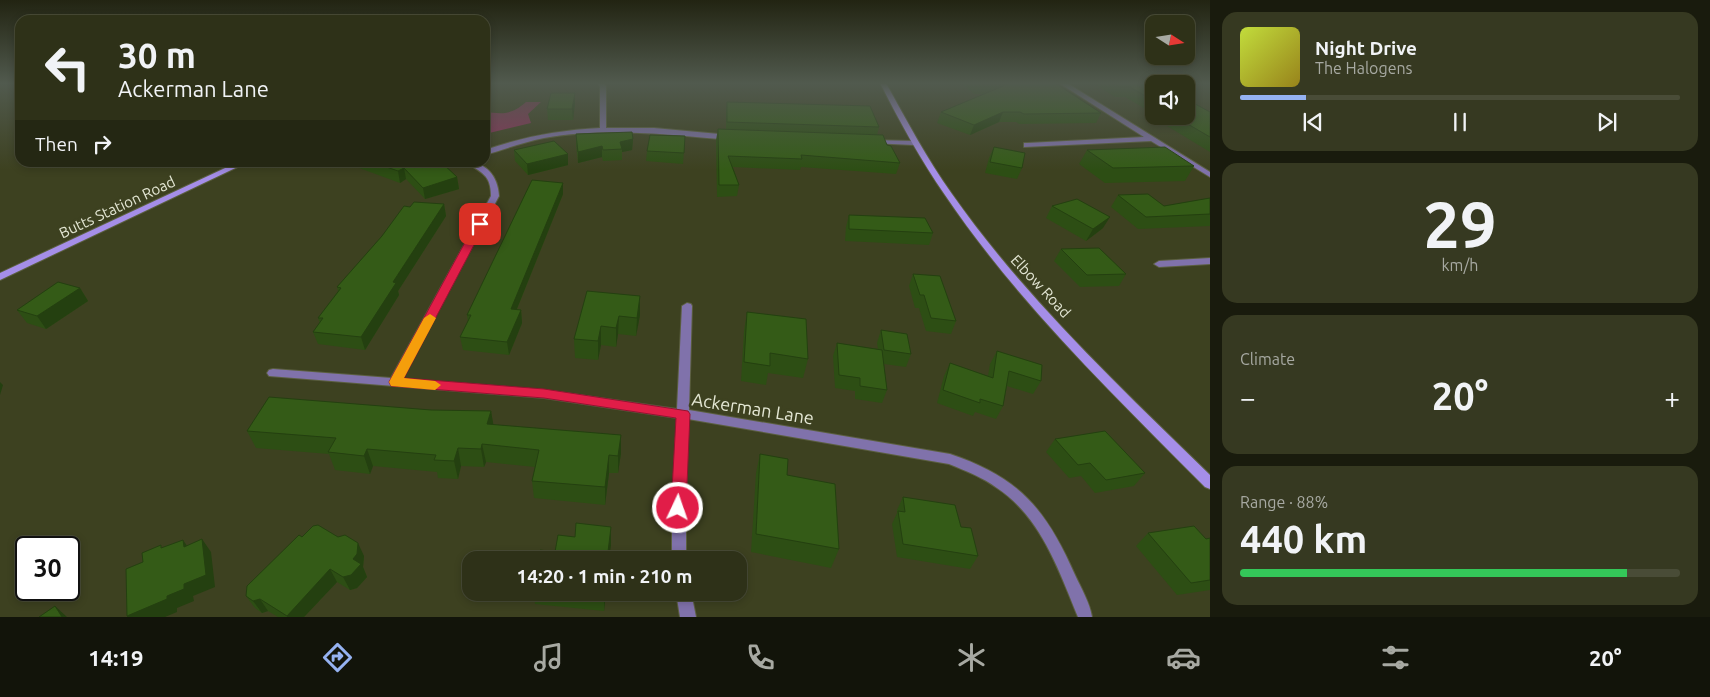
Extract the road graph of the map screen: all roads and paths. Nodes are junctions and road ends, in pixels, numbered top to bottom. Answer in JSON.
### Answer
{"nodes":[{"id":1,"x":602,"y":112,"type":"edge"},
{"id":2,"x":898,"y":112,"type":"edge"},
{"id":3,"x":1108,"y":112,"type":"edge"},
{"id":4,"x":602,"y":130,"type":"junction"},
{"id":5,"x":735,"y":137,"type":"edge"},
{"id":6,"x":1152,"y":139,"type":"junction"},
{"id":7,"x":864,"y":142,"type":"edge"},
{"id":8,"x":914,"y":143,"type":"junction"},
{"id":9,"x":1027,"y":145,"type":"dead end"},
{"id":10,"x":490,"y":152,"type":"edge"},
{"id":11,"x":235,"y":167,"type":"edge"},
{"id":12,"x":480,"y":167,"type":"edge"},
{"id":13,"x":1210,"y":175,"type":"edge"},
{"id":14,"x":1210,"y":261,"type":"edge"},
{"id":15,"x":1159,"y":264,"type":"dead end"},
{"id":16,"x":0,"y":277,"type":"edge"},
{"id":17,"x":687,"y":306,"type":"dead end"},
{"id":18,"x":273,"y":373,"type":"dead end"},
{"id":19,"x":395,"y":382,"type":"junction"},
{"id":20,"x":683,"y":414,"type":"junction"},
{"id":21,"x":1210,"y":483,"type":"edge"},
{"id":22,"x":680,"y":551,"type":"edge"},
{"id":23,"x":685,"y":601,"type":"edge"},
{"id":24,"x":1085,"y":616,"type":"edge"},
{"id":25,"x":688,"y":617,"type":"edge"}],
"edges":[{"from":1,"to":4,"type":"street"},
{"from":2,"to":8,"type":"street","name":"Elbow Road"},
{"from":3,"to":6,"type":"street"},
{"from":4,"to":5,"type":"street"},
{"from":4,"to":10,"type":"street"},
{"from":6,"to":9,"type":"street"},
{"from":6,"to":13,"type":"street"},
{"from":7,"to":8,"type":"street"},
{"from":8,"to":21,"type":"street","name":"Elbow Road"},
{"from":11,"to":16,"type":"street","name":"Butts Station Road"},
{"from":12,"to":19,"type":"street"},
{"from":14,"to":15,"type":"street"},
{"from":17,"to":20,"type":"street"},
{"from":18,"to":19,"type":"street","name":"Ackerman Lane"},
{"from":19,"to":20,"type":"street","name":"Ackerman Lane"},
{"from":20,"to":22,"type":"street"},
{"from":20,"to":24,"type":"street","name":"Ackerman Lane"},
{"from":23,"to":25,"type":"street"}]}
